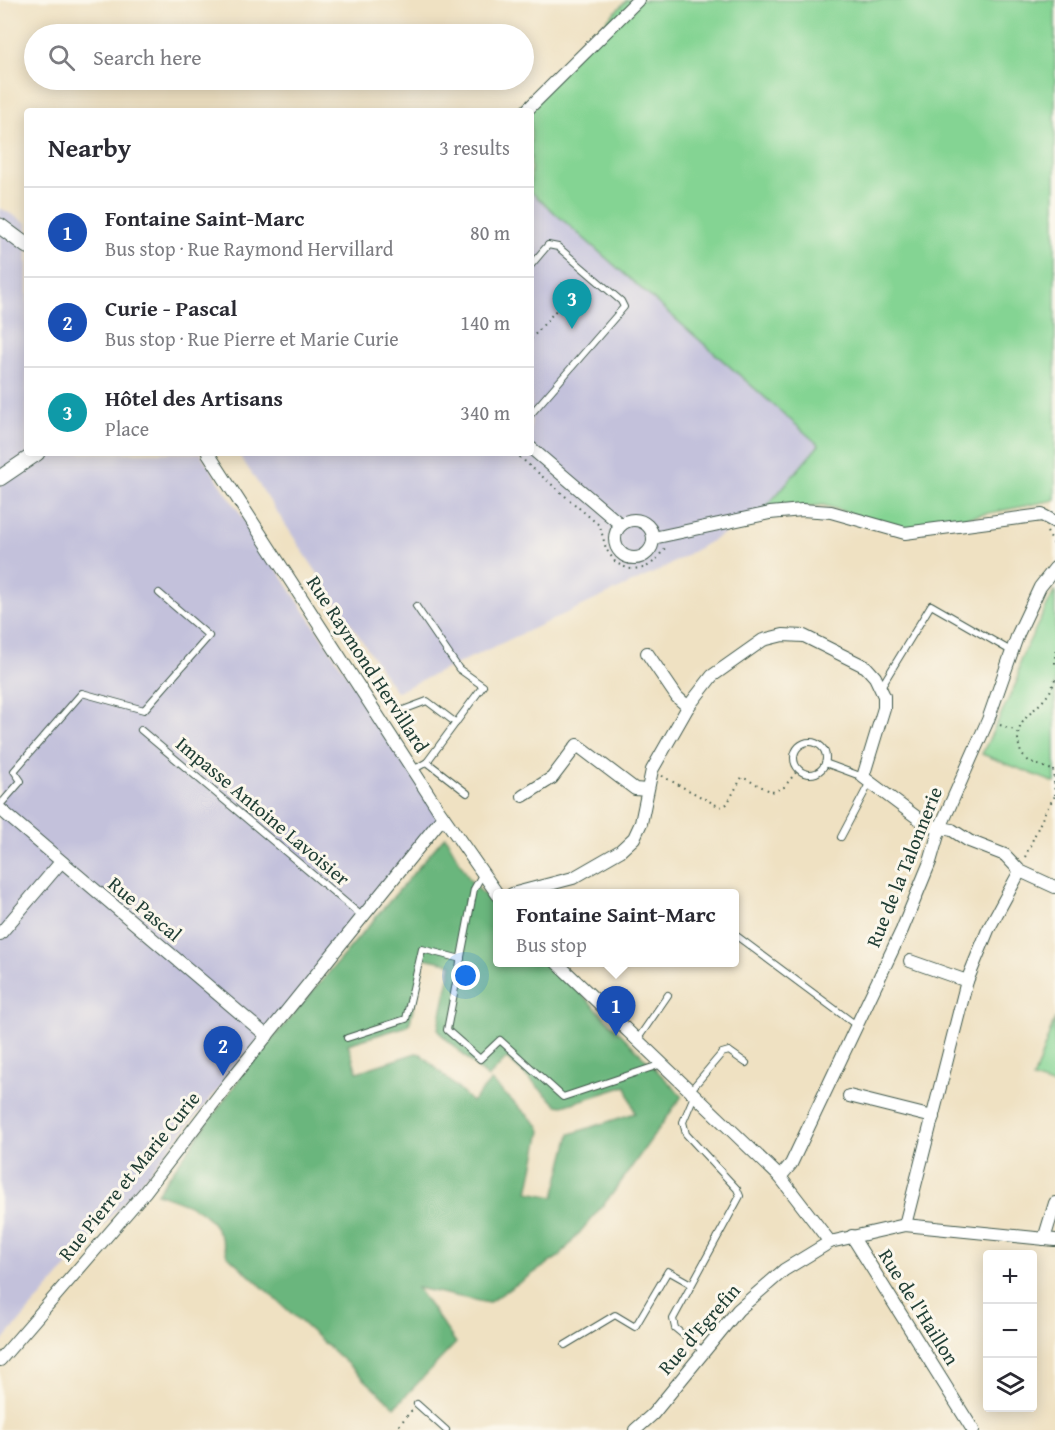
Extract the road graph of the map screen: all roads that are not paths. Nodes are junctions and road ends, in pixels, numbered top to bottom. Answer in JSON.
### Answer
{"nodes":[{"id":1,"x":638,"y":0,"type":"edge"},
{"id":2,"x":529,"y":108,"type":"edge"},
{"id":3,"x":0,"y":226,"type":"edge"},
{"id":4,"x":24,"y":244,"type":"edge"},
{"id":5,"x":534,"y":261,"type":"edge"},
{"id":6,"x":534,"y":411,"type":"edge"},
{"id":7,"x":534,"y":451,"type":"edge"},
{"id":8,"x":33,"y":456,"type":"edge"},
{"id":9,"x":210,"y":456,"type":"edge"},
{"id":10,"x":0,"y":478,"type":"edge"},
{"id":11,"x":1055,"y":522,"type":"edge"},
{"id":12,"x":621,"y":525,"type":"junction"},
{"id":13,"x":653,"y":537,"type":"junction"},
{"id":14,"x":1055,"y":568,"type":"edge"},
{"id":15,"x":159,"y":593,"type":"dead end"},
{"id":16,"x":416,"y":606,"type":"dead end"},
{"id":17,"x":1011,"y":651,"type":"junction"},
{"id":18,"x":647,"y":653,"type":"dead end"},
{"id":19,"x":881,"y":687,"type":"junction"},
{"id":20,"x":688,"y":707,"type":"junction"},
{"id":21,"x":403,"y":710,"type":"dead end"},
{"id":22,"x":456,"y":723,"type":"junction"},
{"id":23,"x":141,"y":730,"type":"dead end"},
{"id":24,"x":427,"y":762,"type":"junction"},
{"id":25,"x":825,"y":763,"type":"junction"},
{"id":26,"x":414,"y":770,"type":"junction"},
{"id":27,"x":867,"y":779,"type":"junction"},
{"id":28,"x":647,"y":790,"type":"junction"},
{"id":29,"x":467,"y":793,"type":"dead end"},
{"id":30,"x":524,"y":796,"type":"dead end"},
{"id":31,"x":0,"y":807,"type":"edge"},
{"id":32,"x":443,"y":817,"type":"junction"},
{"id":33,"x":940,"y":828,"type":"junction"},
{"id":34,"x":841,"y":837,"type":"dead end"},
{"id":35,"x":61,"y":862,"type":"junction"},
{"id":36,"x":1020,"y":871,"type":"junction"},
{"id":37,"x":482,"y":875,"type":"junction"},
{"id":38,"x":1055,"y":887,"type":"edge"},
{"id":39,"x":493,"y":889,"type":"edge"},
{"id":40,"x":531,"y":889,"type":"edge"},
{"id":41,"x":363,"y":918,"type":"junction"},
{"id":42,"x":0,"y":934,"type":"edge"},
{"id":43,"x":739,"y":937,"type":"edge"},
{"id":44,"x":461,"y":959,"type":"junction"},
{"id":45,"x":910,"y":961,"type":"dead end"},
{"id":46,"x":560,"y":967,"type":"edge"},
{"id":47,"x":967,"y":981,"type":"junction"},
{"id":48,"x":668,"y":995,"type":"dead end"},
{"id":49,"x":856,"y":1025,"type":"junction"},
{"id":50,"x":267,"y":1036,"type":"junction"},
{"id":51,"x":347,"y":1038,"type":"dead end"},
{"id":52,"x":637,"y":1041,"type":"junction"},
{"id":53,"x":746,"y":1063,"type":"dead end"},
{"id":54,"x":662,"y":1064,"type":"junction"},
{"id":55,"x":692,"y":1094,"type":"junction"},
{"id":56,"x":849,"y":1096,"type":"dead end"},
{"id":57,"x":933,"y":1117,"type":"junction"},
{"id":58,"x":780,"y":1177,"type":"junction"},
{"id":59,"x":1055,"y":1203,"type":"edge"},
{"id":60,"x":905,"y":1225,"type":"junction"},
{"id":61,"x":852,"y":1236,"type":"junction"},
{"id":62,"x":1049,"y":1240,"type":"edge"},
{"id":63,"x":830,"y":1242,"type":"junction"},
{"id":64,"x":691,"y":1284,"type":"junction"},
{"id":65,"x":565,"y":1345,"type":"dead end"},
{"id":66,"x":704,"y":1352,"type":"junction"},
{"id":67,"x":0,"y":1360,"type":"edge"},
{"id":68,"x":417,"y":1404,"type":"road end"},
{"id":69,"x":642,"y":1427,"type":"edge"},
{"id":70,"x":446,"y":1430,"type":"edge"},
{"id":71,"x":973,"y":1430,"type":"edge"}],
"edges":[{"from":1,"to":2,"type":"street"},
{"from":3,"to":4,"type":"street"},
{"from":5,"to":6,"type":"lane"},
{"from":7,"to":12,"type":"street"},
{"from":8,"to":10,"type":"street"},
{"from":9,"to":26,"type":"street","name":"Rue Raymond Hervillard"},
{"from":11,"to":13,"type":"street"},
{"from":12,"to":13,"type":"street"},
{"from":12,"to":13,"type":"street"},
{"from":14,"to":17,"type":"street","name":"Rue de la Talonnerie"},
{"from":15,"to":31,"type":"lane"},
{"from":16,"to":22,"type":"lane"},
{"from":17,"to":19,"type":"lane"},
{"from":17,"to":33,"type":"street","name":"Rue de la Talonnerie"},
{"from":18,"to":20,"type":"street"},
{"from":19,"to":20,"type":"street"},
{"from":19,"to":27,"type":"street"},
{"from":20,"to":28,"type":"street"},
{"from":21,"to":22,"type":"lane"},
{"from":22,"to":24,"type":"lane"},
{"from":23,"to":41,"type":"lane","name":"Impasse Antoine Lavoisier"},
{"from":24,"to":26,"type":"lane"},
{"from":24,"to":29,"type":"lane"},
{"from":25,"to":25,"type":"lane"},
{"from":25,"to":27,"type":"lane"},
{"from":26,"to":32,"type":"street","name":"Rue Raymond Hervillard"},
{"from":27,"to":33,"type":"street"},
{"from":27,"to":34,"type":"lane"},
{"from":28,"to":30,"type":"street"},
{"from":28,"to":40,"type":"street"},
{"from":31,"to":35,"type":"street","name":"Rue Pascal"},
{"from":32,"to":37,"type":"street","name":"Rue Raymond Hervillard"},
{"from":32,"to":41,"type":"street","name":"Rue Pierre et Marie Curie"},
{"from":33,"to":36,"type":"street"},
{"from":33,"to":49,"type":"street","name":"Rue de la Talonnerie"},
{"from":35,"to":42,"type":"street"},
{"from":35,"to":50,"type":"street","name":"Rue Pascal"},
{"from":36,"to":38,"type":"street"},
{"from":36,"to":47,"type":"street"},
{"from":37,"to":39,"type":"street","name":"Rue Raymond Hervillard"},
{"from":37,"to":44,"type":"lane"},
{"from":41,"to":50,"type":"street","name":"Rue Pierre et Marie Curie"},
{"from":43,"to":49,"type":"lane"},
{"from":44,"to":51,"type":"lane"},
{"from":44,"to":54,"type":"lane"},
{"from":45,"to":47,"type":"street"},
{"from":46,"to":52,"type":"street"},
{"from":47,"to":57,"type":"street"},
{"from":48,"to":52,"type":"lane"},
{"from":49,"to":58,"type":"street","name":"Rue de la Talonnerie"},
{"from":50,"to":67,"type":"street","name":"Rue Pierre et Marie Curie"},
{"from":52,"to":54,"type":"street"},
{"from":53,"to":55,"type":"lane"},
{"from":54,"to":55,"type":"street"},
{"from":55,"to":58,"type":"street"},
{"from":55,"to":64,"type":"lane"},
{"from":56,"to":57,"type":"street"},
{"from":57,"to":60,"type":"street"},
{"from":58,"to":63,"type":"street"},
{"from":59,"to":62,"type":"street"},
{"from":60,"to":61,"type":"street","name":"Rue d'Egrefin"},
{"from":60,"to":62,"type":"street","name":"Rue d'Egrefin"},
{"from":61,"to":63,"type":"street","name":"Rue d'Egrefin"},
{"from":61,"to":71,"type":"street","name":"Rue de l'Haillon"},
{"from":63,"to":66,"type":"street","name":"Rue d'Egrefin"},
{"from":64,"to":65,"type":"lane"},
{"from":64,"to":66,"type":"lane"},
{"from":66,"to":69,"type":"street","name":"Rue d'Egrefin"},
{"from":68,"to":70,"type":"lane"}]}
